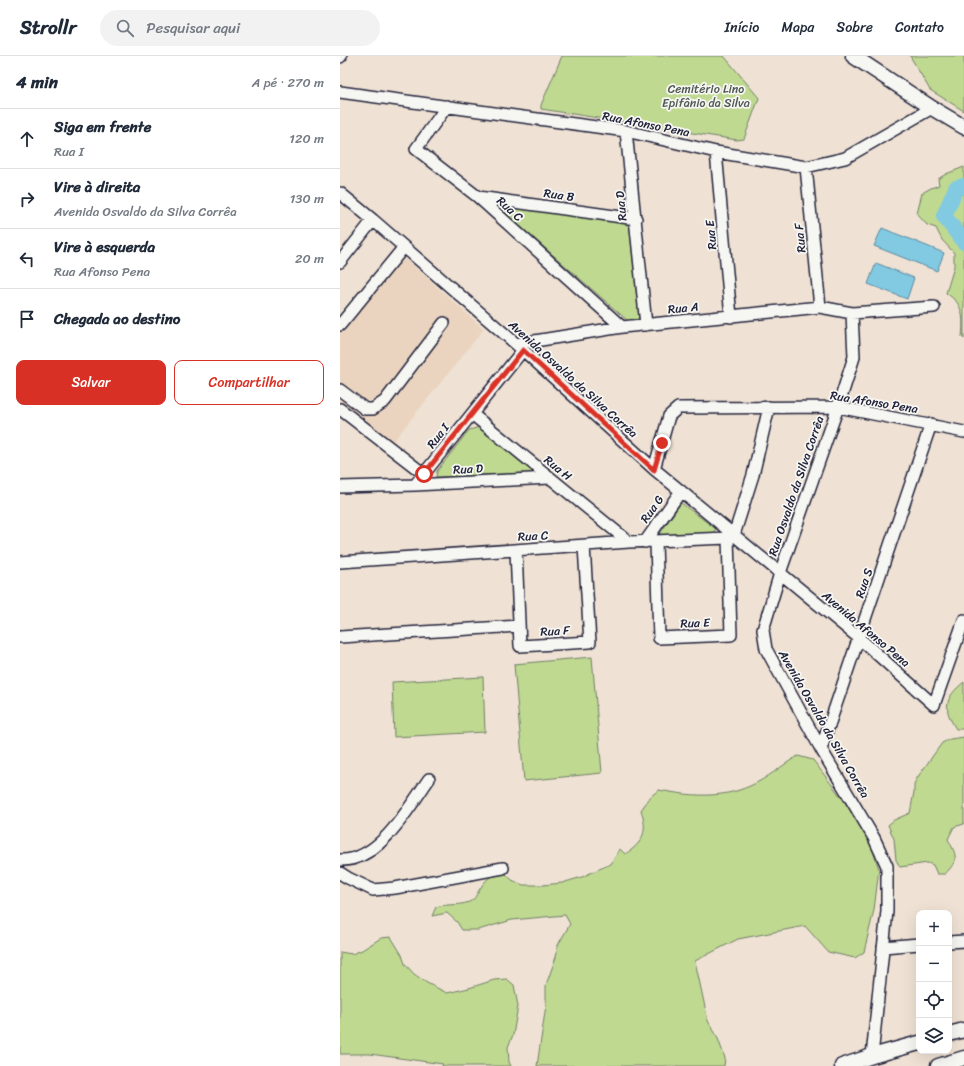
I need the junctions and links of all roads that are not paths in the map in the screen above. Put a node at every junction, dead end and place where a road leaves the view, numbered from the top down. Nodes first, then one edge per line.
1 (853, 56) edge
2 (340, 92) edge
3 (447, 106) junction
4 (932, 108) junction
5 (964, 127) edge
6 (626, 131) junction
7 (716, 152) junction
8 (806, 168) junction
9 (340, 193) edge
10 (478, 197) junction
11 (636, 219) junction
12 (373, 220) junction
13 (404, 247) junction
14 (340, 262) edge
15 (820, 306) junction
16 (934, 307) dead end
17 (852, 313) junction
18 (731, 316) junction
19 (444, 323) dead end
20 (340, 325) edge
21 (646, 325) junction
22 (622, 327) junction
23 (520, 347) junction
24 (340, 390) edge
25 (769, 407) junction
26 (838, 407) junction
27 (340, 409) edge
28 (472, 414) junction
29 (931, 424) junction
30 (964, 432) edge
31 (654, 470) junction
32 (424, 474) junction
33 (549, 478) junction
34 (415, 485) junction
35 (340, 487) edge
36 (681, 491) junction
37 (731, 536) junction
38 (629, 542) junction
39 (650, 542) junction
40 (584, 546) junction
41 (516, 550) junction
42 (340, 562) edge
43 (780, 573) junction
44 (964, 620) edge
45 (519, 626) junction
46 (340, 637) edge
47 (859, 638) junction
48 (821, 749) junction
49 (429, 779) dead end
50 (340, 860) edge
51 (503, 868) dead end
52 (340, 873) edge
53 (964, 941) edge
54 (952, 942) edge
55 (916, 944) edge
56 (884, 947) junction
57 (964, 1030) edge
58 (952, 1033) edge
59 (916, 1044) edge
60 (872, 1056) junction
61 (964, 1058) edge
62 (842, 1066) edge
63 (938, 1066) edge

1 - 4 main road
2 - 3 street, Rua Afonso Pena
3 - 6 street, Rua Afonso Pena
3 - 10 street, Rua C
4 - 5 main road
4 - 8 street, Rua Afonso Pena
6 - 7 street, Rua Afonso Pena
6 - 11 street, Rua D
7 - 8 street, Rua Afonso Pena
7 - 18 street, Rua E
8 - 15 street, Rua F
9 - 12 street, Avenida Osvaldo da Silva Corrêa
10 - 11 street, Rua B
10 - 22 street, Rua C
11 - 21 street, Rua D
12 - 13 street, Avenida Osvaldo da Silva Corrêa
12 - 14 street
13 - 20 street
13 - 23 street, Avenida Osvaldo da Silva Corrêa
15 - 17 street, Rua A
15 - 18 street, Rua A
16 - 17 street, Rua A
17 - 26 street
18 - 21 street, Rua A
19 - 24 street
21 - 22 street, Rua A
22 - 23 street, Rua A
23 - 28 street, Rua I
23 - 31 street, Avenida Osvaldo da Silva Corrêa
25 - 26 street, Rua Afonso Pena
25 - 31 street, Rua Afonso Pena
25 - 37 street
26 - 29 street, Rua Afonso Pena
26 - 43 street, Rua Osvaldo da Silva Corrêa
27 - 32 street
28 - 32 street, Rua I
28 - 33 street, Rua H
29 - 30 street, Rua Afonso Pena
29 - 47 street, Rua S
31 - 36 street, Avenida Osvaldo da Silva Corrêa
32 - 34 street, Rua I
33 - 34 street, Rua D
33 - 38 street, Rua H
34 - 35 street, Rua D
36 - 37 street, Avenida Osvaldo da Silva Corrêa
36 - 39 street, Rua G
37 - 39 street, Rua C
37 - 39 street, Rua E
37 - 43 street, Avenida Osvaldo da Silva Corrêa
38 - 39 street, Rua C
38 - 40 street, Rua C
40 - 41 street, Rua C
40 - 45 street, Rua F
41 - 42 street, Rua C
41 - 45 street, Rua F
43 - 47 street, Avenida Afonso Pena
43 - 48 street, Avenida Osvaldo da Silva Corrêa
44 - 47 street, Avenida Afonso Pena
45 - 46 street
47 - 48 street, Rua S
48 - 56 street, Avenida Osvaldo da Silva Corrêa
49 - 50 street
51 - 52 street
53 - 54 street
55 - 56 street
56 - 60 street, Avenida Osvaldo da Silva Corrêa
57 - 58 main road
59 - 60 main road
60 - 62 main road
61 - 63 main road

